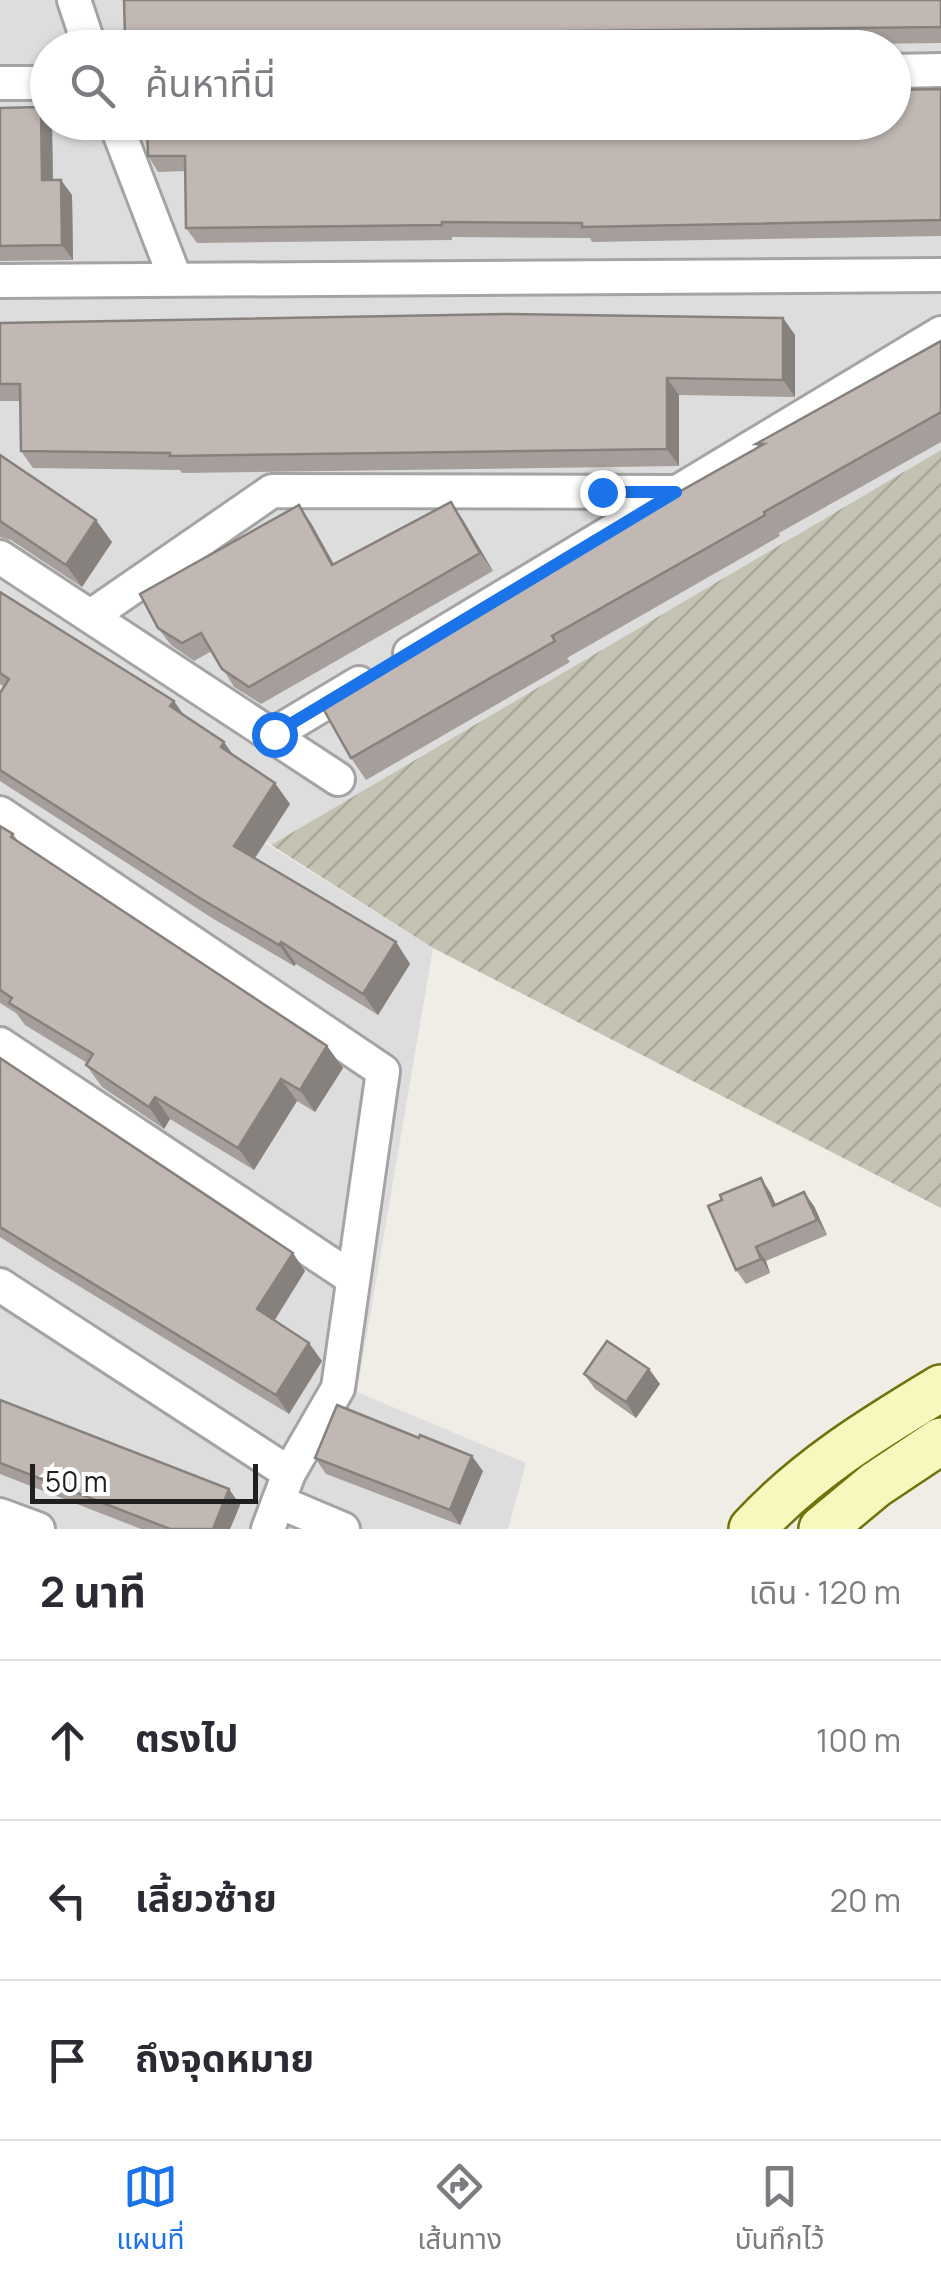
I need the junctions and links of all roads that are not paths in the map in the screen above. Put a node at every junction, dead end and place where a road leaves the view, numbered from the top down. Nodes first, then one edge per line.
1 (74, 0) edge
2 (84, 30) edge
3 (941, 70) edge
4 (911, 71) edge
5 (30, 83) edge
6 (0, 84) edge
7 (122, 140) edge
8 (941, 275) edge
9 (175, 278) junction
10 (0, 280) edge
11 (941, 332) edge
12 (676, 492) junction
13 (0, 557) edge
14 (91, 616) junction
15 (274, 734) junction
16 (338, 779) dead end
17 (0, 813) edge
18 (0, 1044) edge
19 (352, 1278) junction
20 (0, 1285) edge
21 (941, 1388) edge
22 (941, 1441) edge
23 (279, 1501) edge
24 (0, 1515) edge
25 (38, 1529) edge
26 (343, 1529) edge
27 (752, 1529) edge
28 (822, 1529) edge

1 - 2 street
3 - 4 street
5 - 6 street
7 - 9 street
8 - 9 street
9 - 10 street
11 - 12 street
12 - 14 street
12 - 15 street
13 - 14 street
14 - 15 street
15 - 16 street
17 - 19 street
18 - 19 street
19 - 23 street
20 - 23 street
21 - 27 main road
22 - 28 main road
23 - 26 street
24 - 25 street

